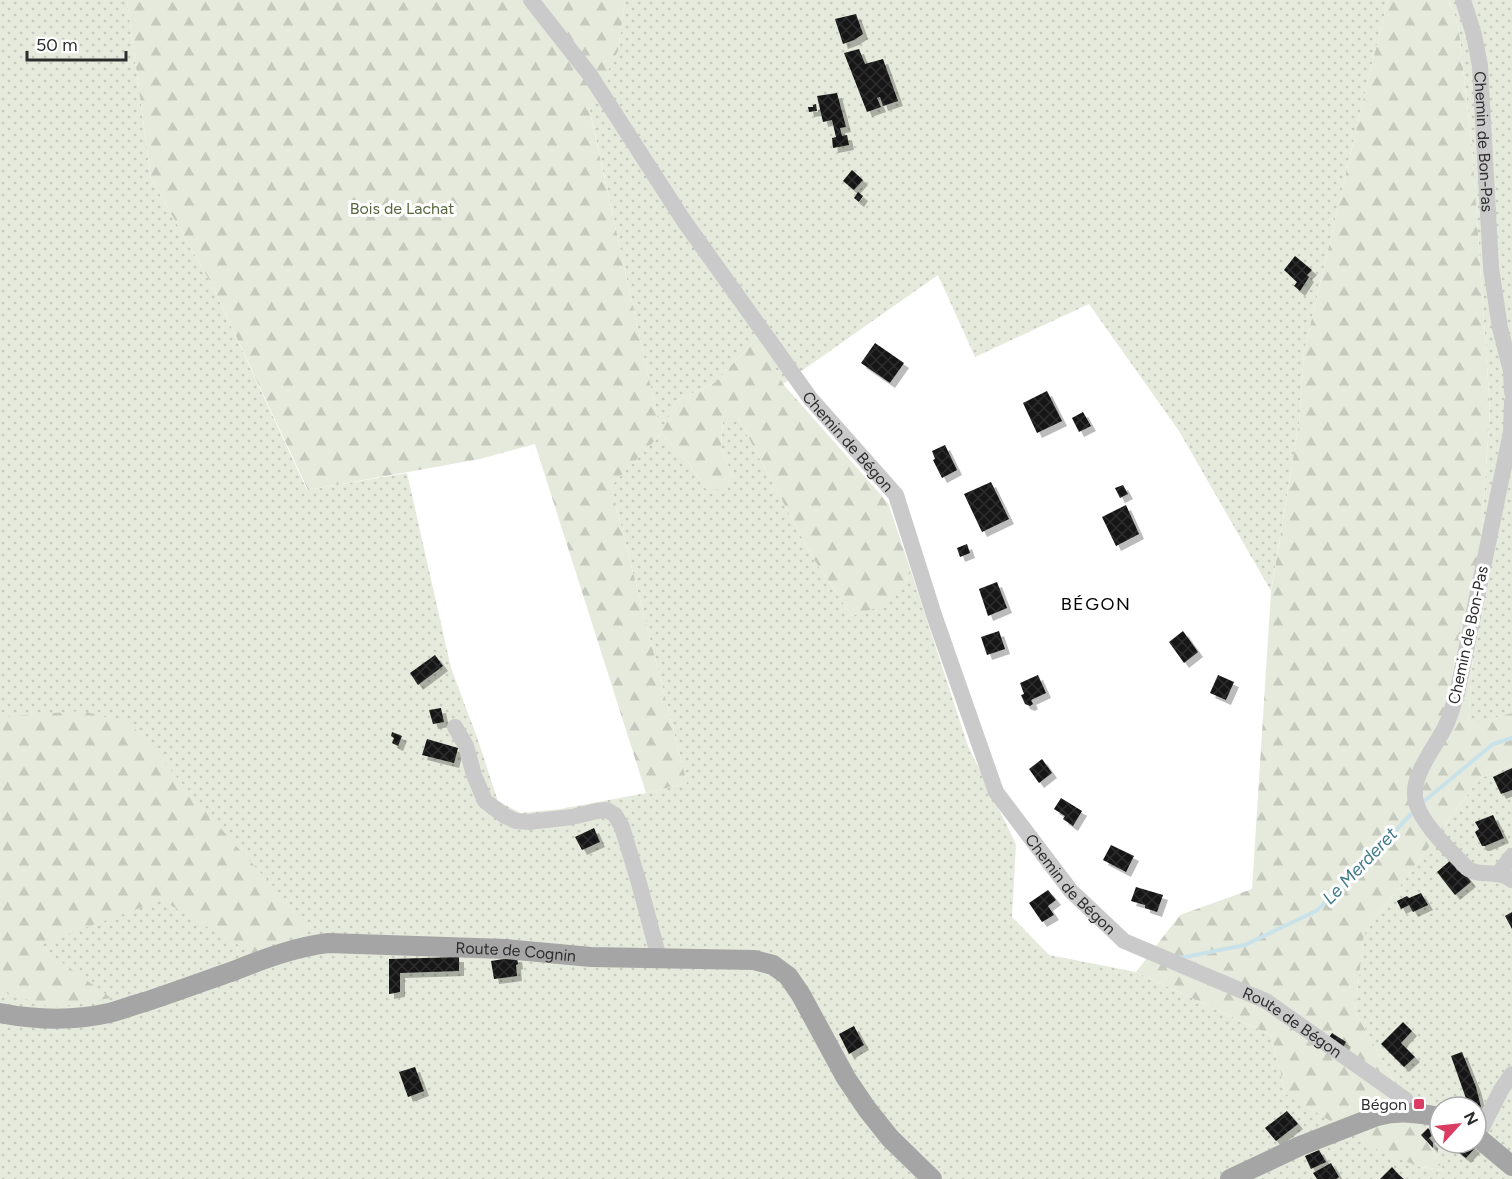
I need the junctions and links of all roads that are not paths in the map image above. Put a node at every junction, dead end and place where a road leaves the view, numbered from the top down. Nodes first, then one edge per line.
1 (531, 0) edge
2 (1463, 0) edge
3 (1512, 392) edge
4 (1512, 402) edge
5 (1511, 432) edge
6 (455, 727) dead end
7 (1512, 856) edge
8 (1505, 877) edge
9 (1157, 955) joint
10 (659, 958) junction
11 (0, 1012) edge
12 (1512, 1074) edge
13 (1411, 1112) junction
14 (1428, 1115) edge
15 (1488, 1115) edge
16 (1488, 1146) edge
17 (1512, 1166) edge
18 (932, 1179) edge
19 (1230, 1179) edge

1 - 9 street, Chemin de Bégon
2 - 3 street, Chemin de Bon-Pas
4 - 5 street, Chemin de Bon-Pas
5 - 8 street, Chemin de Bon-Pas
6 - 10 street
7 - 8 street
9 - 13 street, Route de Bégon
10 - 11 main road, Route de Cognin
10 - 18 main road, Route de Cognin
12 - 15 street
13 - 14 main road
13 - 19 main road
16 - 17 main road

